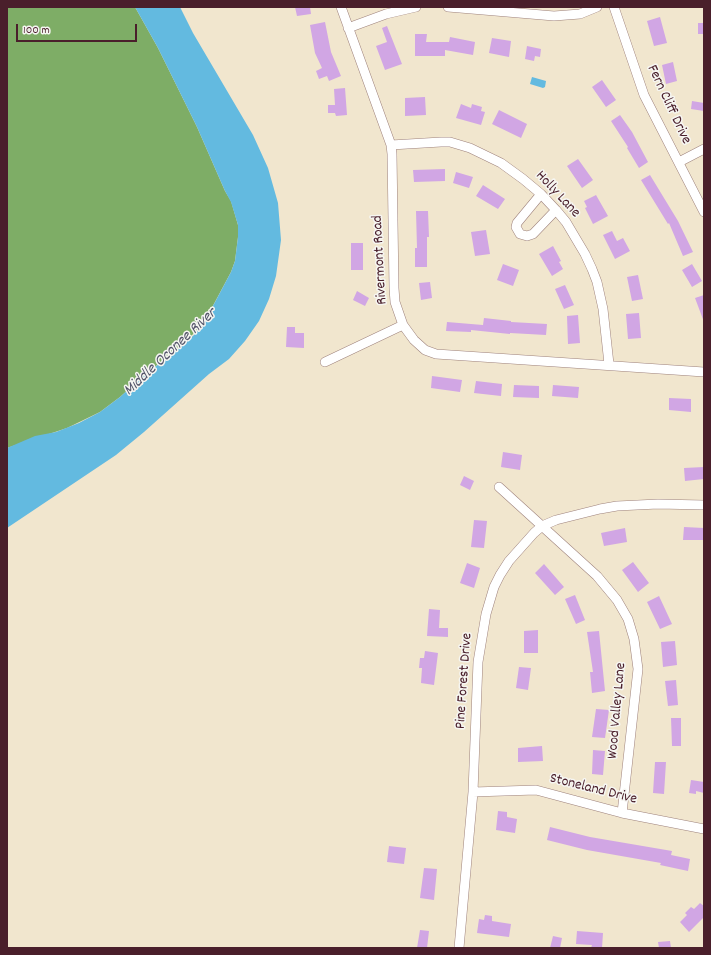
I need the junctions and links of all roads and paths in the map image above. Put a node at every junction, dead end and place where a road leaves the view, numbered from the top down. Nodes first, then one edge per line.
1 (341, 7) edge
2 (416, 7) edge
3 (448, 7) edge
4 (597, 7) edge
5 (614, 7) edge
6 (348, 28) junction
7 (391, 144) junction
8 (704, 149) edge
9 (679, 162) junction
10 (541, 194) junction
11 (556, 210) junction
12 (704, 212) edge
13 (403, 325) junction
14 (325, 362) dead end
15 (609, 364) junction
16 (704, 372) edge
17 (499, 486) dead end
18 (704, 504) edge
19 (542, 526) junction
20 (473, 792) junction
21 (622, 813) junction
22 (704, 830) edge
23 (459, 948) edge

1 - 6 street, Rivermont Road
2 - 6 street
3 - 4 street
5 - 9 street, Fern Cliff Drive
6 - 7 street, Rivermont Road
7 - 10 street, Holly Lane
7 - 13 street, Rivermont Road
8 - 9 street
9 - 12 street, Fern Cliff Drive
10 - 11 street, Holly Lane
10 - 11 street
11 - 15 street, Holly Lane
13 - 14 street
13 - 15 street, Rivermont Road
15 - 16 street, Rivermont Road
17 - 19 street, Wood Valley Lane
18 - 19 street, Pine Forest Drive
19 - 20 street, Pine Forest Drive
19 - 21 street, Wood Valley Lane
20 - 21 street, Stoneland Drive
20 - 23 street, Pine Forest Drive
21 - 22 street, Stoneland Drive

